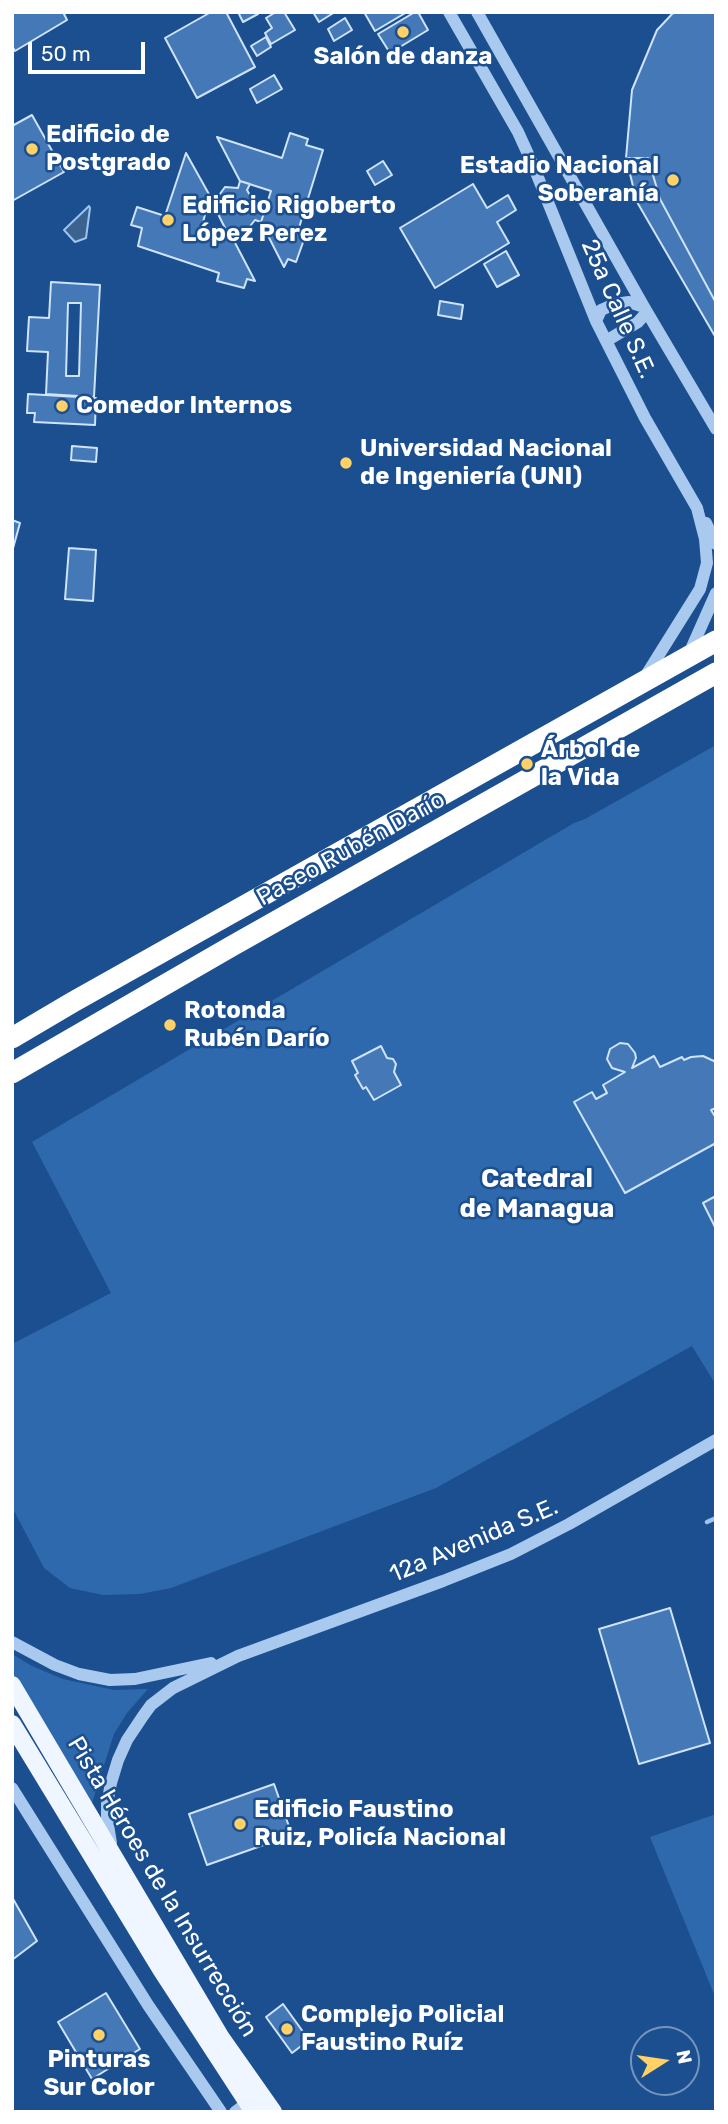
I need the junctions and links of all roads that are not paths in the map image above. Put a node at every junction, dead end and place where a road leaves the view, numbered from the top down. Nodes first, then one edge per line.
1 (449, 12) edge
2 (477, 12) edge
3 (645, 309) junction
4 (596, 321) junction
5 (606, 341) junction
6 (716, 429) edge
7 (696, 508) junction
8 (716, 544) edge
9 (716, 593) edge
10 (716, 641) edge
11 (687, 657) junction
12 (716, 673) edge
13 (640, 685) junction
14 (12, 1038) edge
15 (12, 1073) edge
16 (716, 1440) edge
17 (12, 1642) edge
18 (238, 1656) junction
19 (12, 1685) edge
20 (12, 1724) edge
21 (12, 1788) edge
22 (115, 1857) junction
23 (209, 2017) junction
24 (250, 2109) edge
25 (221, 2112) edge
26 (273, 2112) edge

1 - 4 street, 25a Calle S.E.
2 - 3 street, 25a Calle S.E.
3 - 4 street
3 - 5 street
3 - 6 street, 25a Calle S.E.
4 - 5 street, 25a Calle S.E.
5 - 7 street, 25a Calle S.E.
7 - 8 street, 25a Calle S.E.
7 - 13 street, 25a Calle S.E.
9 - 11 street
10 - 11 highway, Paseo Rubén Darío
11 - 13 highway, Paseo Rubén Darío
12 - 15 highway, Paseo Rubén Darío
13 - 14 highway, Paseo Rubén Darío
16 - 18 street, 12a Avenida S.E.
17 - 18 street, 12a Avenida S.E.
18 - 22 street, 12a Avenida S.E.
19 - 22 main road, Pista Héroes de la Insurrección
20 - 24 main road, Pista Héroes de la Insurrección
21 - 25 street
22 - 23 main road, Pista Héroes de la Insurrección
23 - 24 main road
23 - 26 main road, Pista Héroes de la Insurrección

